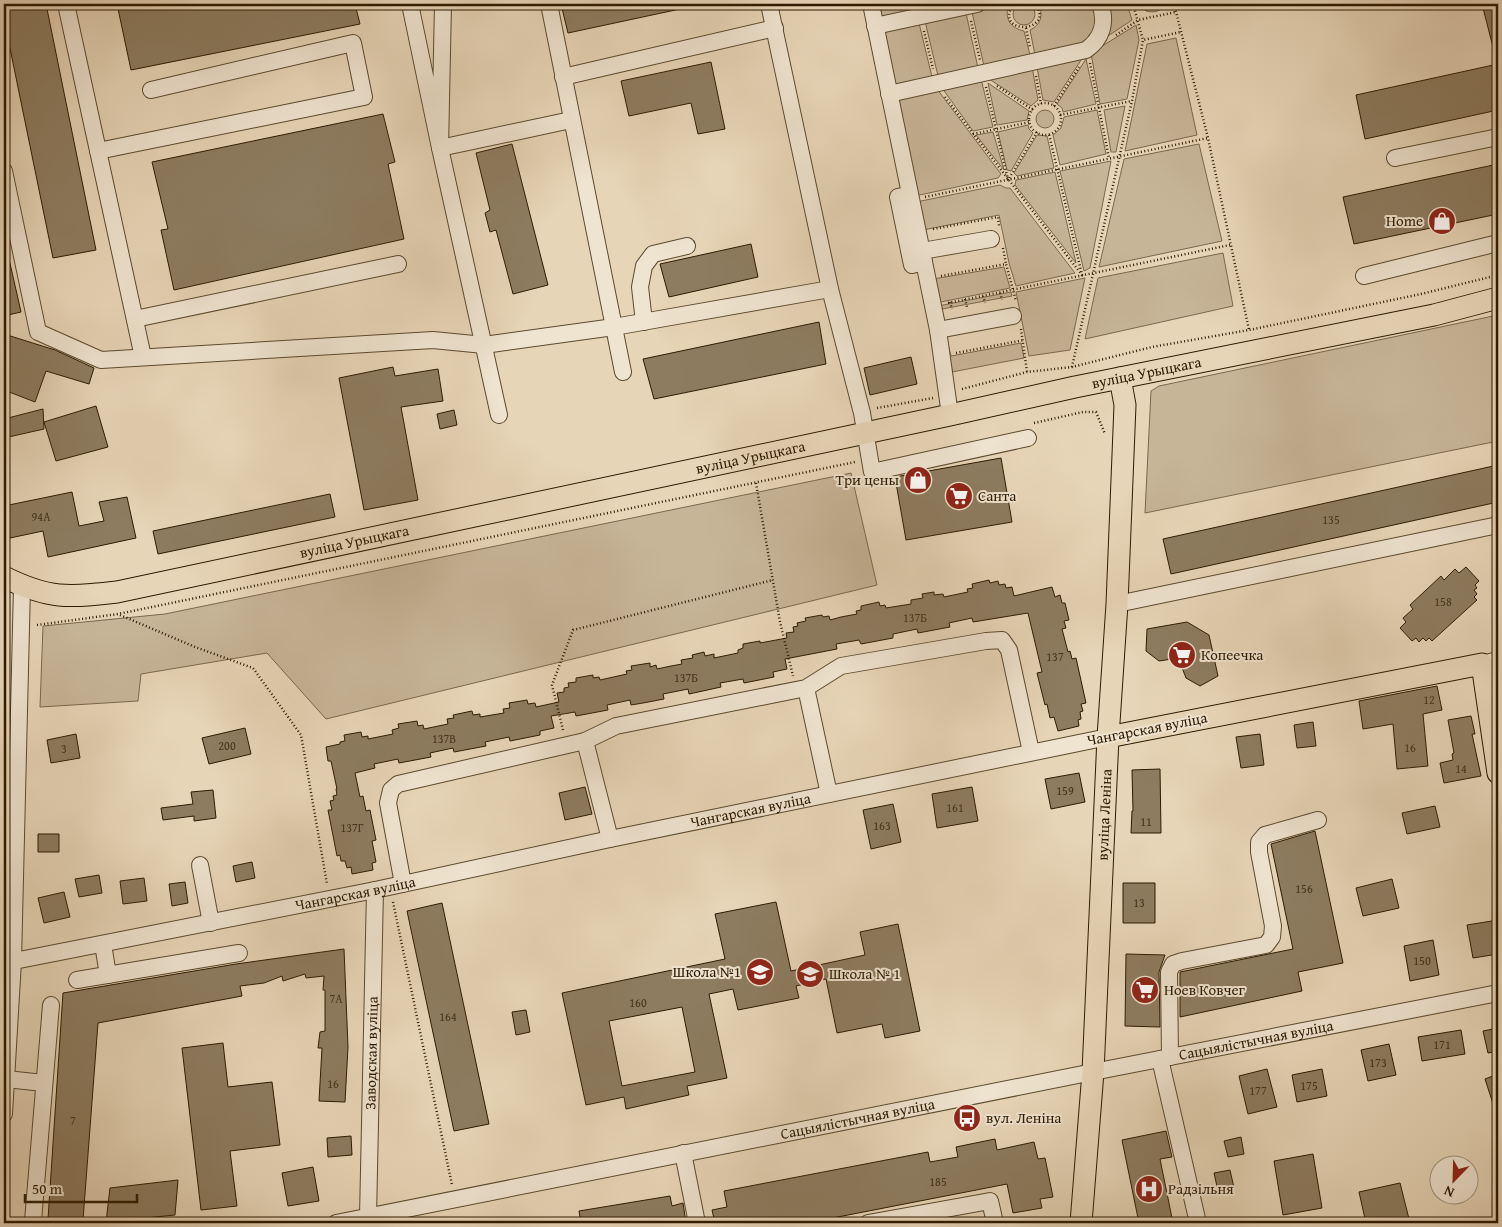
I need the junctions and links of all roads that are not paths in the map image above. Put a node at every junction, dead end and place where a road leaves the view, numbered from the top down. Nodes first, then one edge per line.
1 (66, 4) edge
2 (410, 4) edge
3 (443, 4) edge
4 (549, 4) edge
5 (769, 4) edge
6 (871, 4) edge
7 (1100, 4) edge
8 (971, 5) edge
9 (875, 26) junction
10 (775, 28) junction
11 (563, 77) junction
12 (151, 90) dead end
13 (889, 91) junction
14 (571, 120) junction
15 (1498, 137) edge
16 (440, 148) junction
17 (98, 151) junction
18 (1395, 158) dead end
19 (4, 171) edge
20 (998, 237) road end
21 (1498, 243) edge
22 (687, 246) dead end
23 (925, 254) junction
24 (398, 264) dead end
25 (1364, 276) dead end
26 (830, 289) junction
27 (1498, 298) edge
28 (1017, 316) road end
29 (135, 319) junction
30 (644, 322) junction
31 (614, 327) junction
32 (938, 330) junction
33 (484, 345) junction
34 (143, 357) junction
35 (623, 372) dead end
36 (1120, 378) junction
37 (949, 405) junction
38 (499, 415) dead end
39 (863, 423) junction
40 (1028, 438) dead end
41 (1498, 525) edge
42 (13, 581) edge
43 (1117, 604) junction
44 (1490, 662) edge
45 (801, 689) junction
46 (1108, 737) junction
47 (585, 741) junction
48 (1030, 752) junction
49 (1498, 773) edge
50 (829, 794) junction
51 (1318, 820) dead end
52 (610, 839) junction
53 (200, 865) dead end
54 (403, 884) junction
55 (375, 890) junction
56 (211, 923) junction
57 (104, 944) junction
58 (239, 953) dead end
59 (8, 962) edge
60 (108, 975) junction
61 (77, 980) dead end
62 (1498, 993) edge
63 (51, 1005) dead end
64 (1165, 1058) junction
65 (1093, 1072) junction
66 (6, 1079) junction
67 (44, 1083) junction
68 (4, 1114) edge
69 (683, 1153) junction
70 (368, 1217) junction
71 (34, 1223) edge
72 (336, 1223) edge
73 (696, 1223) edge
74 (868, 1223) edge
75 (995, 1223) edge
76 (1081, 1223) edge
77 (1198, 1223) edge

1 - 17 street
2 - 16 street
3 - 16 street
4 - 11 street
5 - 10 street
6 - 9 street
7 - 13 street
8 - 9 street
9 - 13 street
10 - 11 street
10 - 26 street
11 - 14 street
12 - 17 street
13 - 23 street
14 - 16 street
14 - 31 street
15 - 18 street
16 - 33 street
17 - 29 street
19 - 34 street
20 - 23 street
21 - 25 street
22 - 30 street
23 - 32 street
24 - 29 street
26 - 30 street
26 - 39 street
27 - 36 main road, вуліца Урыцкага
28 - 32 street
29 - 34 street
30 - 31 street
31 - 33 street
31 - 35 street
32 - 37 street
33 - 34 street
33 - 38 street
36 - 37 main road, вуліца Урыцкага
36 - 43 main road, вуліца Леніна
37 - 39 main road, вуліца Урыцкага
39 - 40 street
39 - 42 main road, вуліца Урыцкага
41 - 43 street
42 - 59 street
43 - 46 main road, вуліца Леніна
44 - 46 main road, Чангарская вуліца
44 - 49 main road
45 - 47 street
45 - 48 street
45 - 50 street
46 - 48 street, Чангарская вуліца
46 - 65 main road, вуліца Леніна
47 - 52 street
47 - 54 street
48 - 50 street, Чангарская вуліца
50 - 52 street, Чангарская вуліца
51 - 64 street
52 - 54 street, Чангарская вуліца
53 - 56 street
54 - 55 street, Чангарская вуліца
55 - 56 street, Чангарская вуліца
55 - 70 street, Заводская вуліца
56 - 57 street, Чангарская вуліца
57 - 59 street, Чангарская вуліца
57 - 60 street
58 - 60 street
59 - 66 street
60 - 61 street
62 - 64 street, Сацыялістычная вуліца
63 - 67 street
64 - 65 street, Сацыялістычная вуліца
64 - 77 street
65 - 69 street, Сацыялістычная вуліца
65 - 76 main road, вуліца Леніна
66 - 67 street
66 - 68 street
67 - 71 street
69 - 70 street, Сацыялістычная вуліца
69 - 73 street
70 - 72 street, Сацыялістычная вуліца
74 - 75 street

